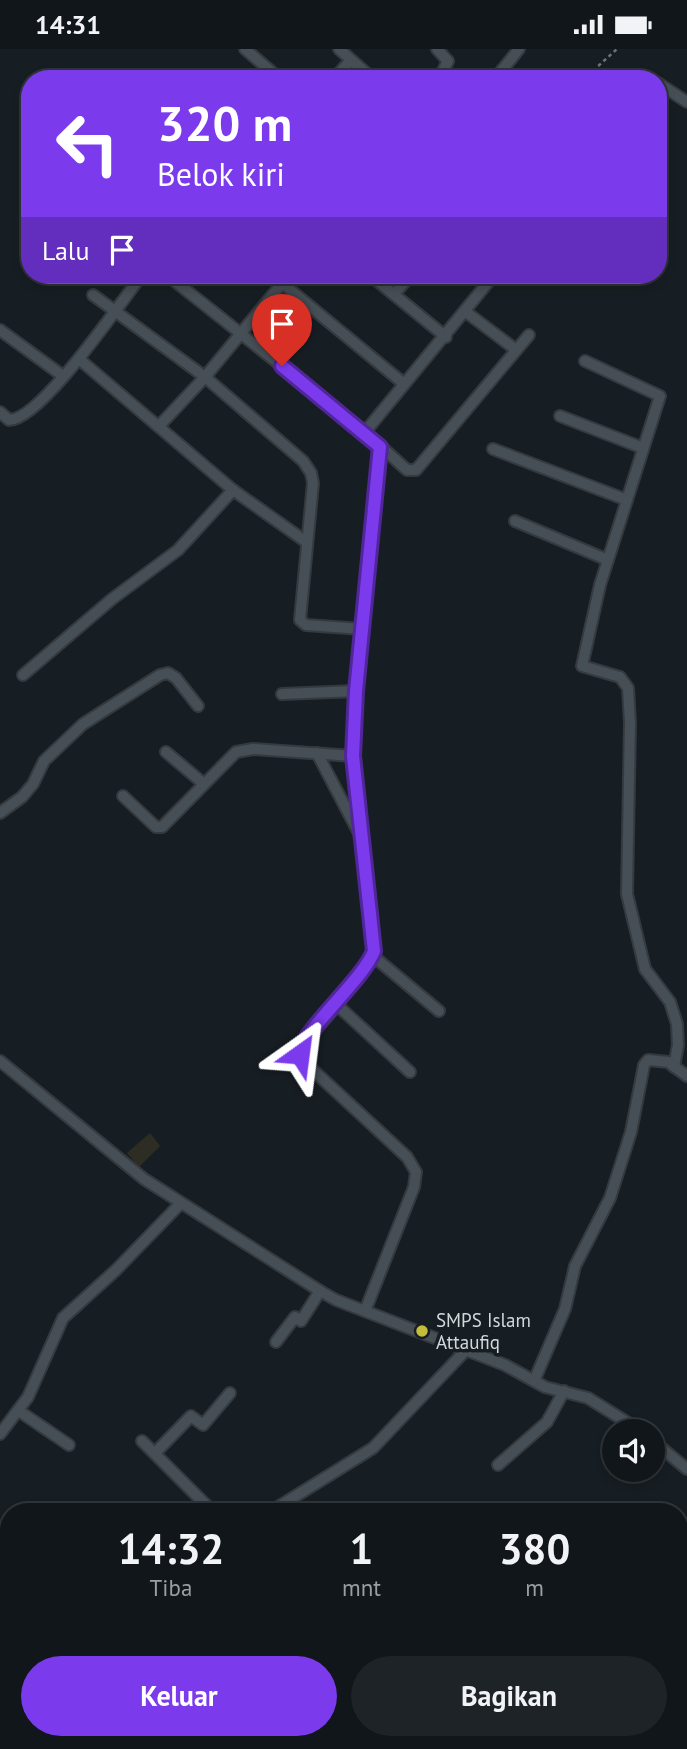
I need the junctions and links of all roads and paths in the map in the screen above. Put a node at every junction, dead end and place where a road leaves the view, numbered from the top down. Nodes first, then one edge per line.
1 (245, 49) edge
2 (339, 49) edge
3 (437, 49) edge
4 (519, 49) edge
5 (617, 49) edge
6 (351, 61) junction
7 (270, 70) edge
8 (342, 70) edge
9 (362, 70) edge
10 (444, 70) edge
11 (502, 70) edge
12 (596, 70) edge
13 (667, 89) edge
14 (687, 101) edge
15 (135, 284) edge
16 (178, 284) edge
17 (282, 284) edge
18 (292, 284) edge
19 (381, 284) edge
20 (403, 284) edge
21 (487, 284) edge
22 (394, 294) junction
23 (93, 295) dead end
24 (114, 311) junction
25 (466, 312) junction
26 (0, 330) edge
27 (240, 333) junction
28 (529, 335) dead end
29 (446, 337) junction
30 (515, 349) junction
31 (79, 359) junction
32 (585, 361) dead end
33 (63, 376) junction
34 (205, 377) junction
35 (403, 383) junction
36 (0, 412) edge
37 (560, 416) dead end
38 (160, 425) junction
39 (365, 432) junction
40 (380, 447) junction
41 (643, 448) junction
42 (493, 449) dead end
43 (233, 490) junction
44 (627, 500) junction
45 (515, 521) dead end
46 (305, 541) junction
47 (608, 560) junction
48 (362, 629) junction
49 (23, 675) dead end
50 (356, 691) junction
51 (282, 694) dead end
52 (198, 706) dead end
53 (166, 752) dead end
54 (317, 753) junction
55 (353, 756) junction
56 (204, 784) junction
57 (123, 796) dead end
58 (0, 813) edge
59 (363, 841) junction
60 (373, 957) junction
61 (337, 1005) junction
62 (439, 1011) dead end
63 (0, 1061) edge
64 (674, 1067) junction
65 (410, 1072) dead end
66 (687, 1076) edge
67 (181, 1203) junction
68 (320, 1291) junction
69 (365, 1311) junction
70 (276, 1342) dead end
71 (466, 1350) junction
72 (534, 1381) junction
73 (565, 1391) junction
74 (230, 1393) dead end
75 (19, 1411) junction
76 (623, 1419) edge
77 (0, 1434) edge
78 (142, 1441) dead end
79 (69, 1445) dead end
80 (665, 1451) edge
81 (155, 1453) junction
82 (498, 1465) dead end
83 (687, 1469) edge
84 (204, 1503) edge
85 (284, 1503) edge

1 - 7 street
2 - 6 street
3 - 10 street
4 - 11 street
5 - 12 path
6 - 8 street
6 - 9 street
13 - 14 street
15 - 24 street
16 - 27 street
17 - 27 street
18 - 35 street
19 - 22 street
20 - 22 street
21 - 25 street
22 - 29 street
23 - 24 street
24 - 31 street
24 - 34 street
25 - 29 street
25 - 30 street
26 - 33 street
27 - 34 street
27 - 39 street
28 - 30 street
29 - 35 street
30 - 40 street
31 - 33 street
31 - 38 street
32 - 41 street
33 - 36 street
34 - 38 street
34 - 46 street
35 - 39 street
37 - 41 street
38 - 43 street
39 - 40 street
40 - 48 street
41 - 44 street
42 - 44 street
43 - 46 street
43 - 49 street
44 - 47 street
45 - 47 street
46 - 48 street
47 - 64 street
48 - 50 street
50 - 51 street
50 - 55 street
52 - 58 street
53 - 56 street
54 - 55 street
54 - 56 street
54 - 59 street
55 - 59 street
56 - 57 street
59 - 60 street
60 - 61 street
60 - 62 street
61 - 65 street
61 - 69 street
63 - 67 street
64 - 66 street
64 - 72 street
67 - 68 street
67 - 75 street
68 - 69 street
68 - 70 street
69 - 71 street
71 - 72 street
71 - 85 street
72 - 73 street
73 - 76 street
73 - 82 street
74 - 81 street
75 - 77 street
75 - 79 street
78 - 81 street
80 - 83 street
81 - 84 street

